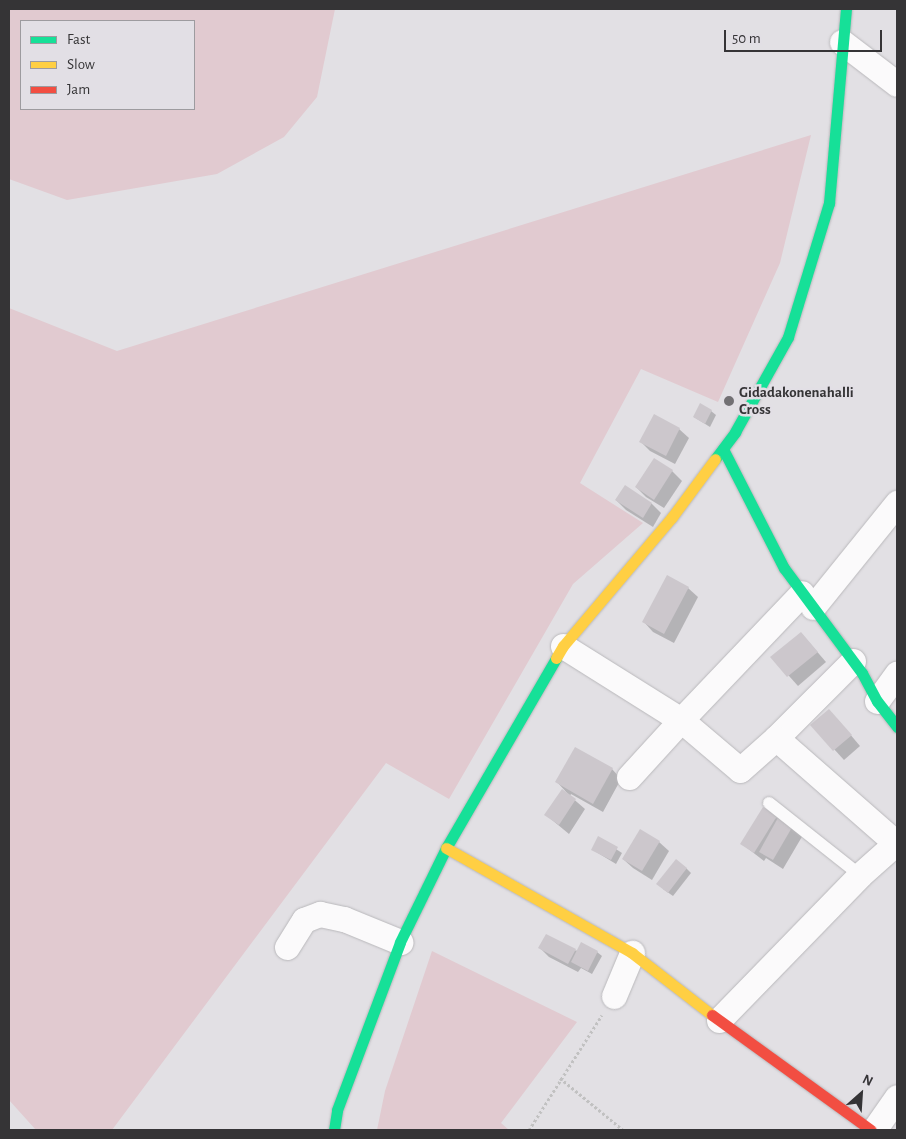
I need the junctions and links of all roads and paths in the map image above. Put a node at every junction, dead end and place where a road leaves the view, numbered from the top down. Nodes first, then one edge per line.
1 (846, 9) edge
2 (842, 42) junction
3 (897, 84) edge
4 (723, 449) junction
5 (897, 503) edge
6 (808, 600) junction
7 (563, 646) junction
8 (853, 661) junction
9 (897, 673) edge
10 (877, 701) junction
11 (681, 720) junction
12 (897, 727) edge
13 (776, 738) junction
14 (629, 777) dead end
15 (769, 802) dead end
16 (897, 842) edge
17 (446, 848) junction
18 (860, 875) junction
19 (400, 942) junction
20 (286, 947) dead end
21 (632, 953) junction
22 (614, 996) joint
23 (719, 1020) junction
24 (560, 1078) junction
25 (897, 1096) edge
26 (334, 1130) edge
27 (529, 1130) edge
28 (623, 1130) edge
29 (872, 1130) edge

1 - 2 main road
2 - 3 street
2 - 4 main road
4 - 6 main road
4 - 7 main road
5 - 6 street
6 - 8 main road
6 - 11 street
7 - 11 street
7 - 17 main road
8 - 10 main road
8 - 13 street
9 - 10 street
10 - 12 main road
11 - 13 street
11 - 14 street
13 - 16 street
15 - 18 lane
16 - 18 street
17 - 19 main road
17 - 21 main road
18 - 23 street
19 - 20 street
19 - 26 main road
21 - 22 street
21 - 23 main road
22 - 24 path
23 - 29 main road
24 - 27 path
24 - 28 path
25 - 29 street

